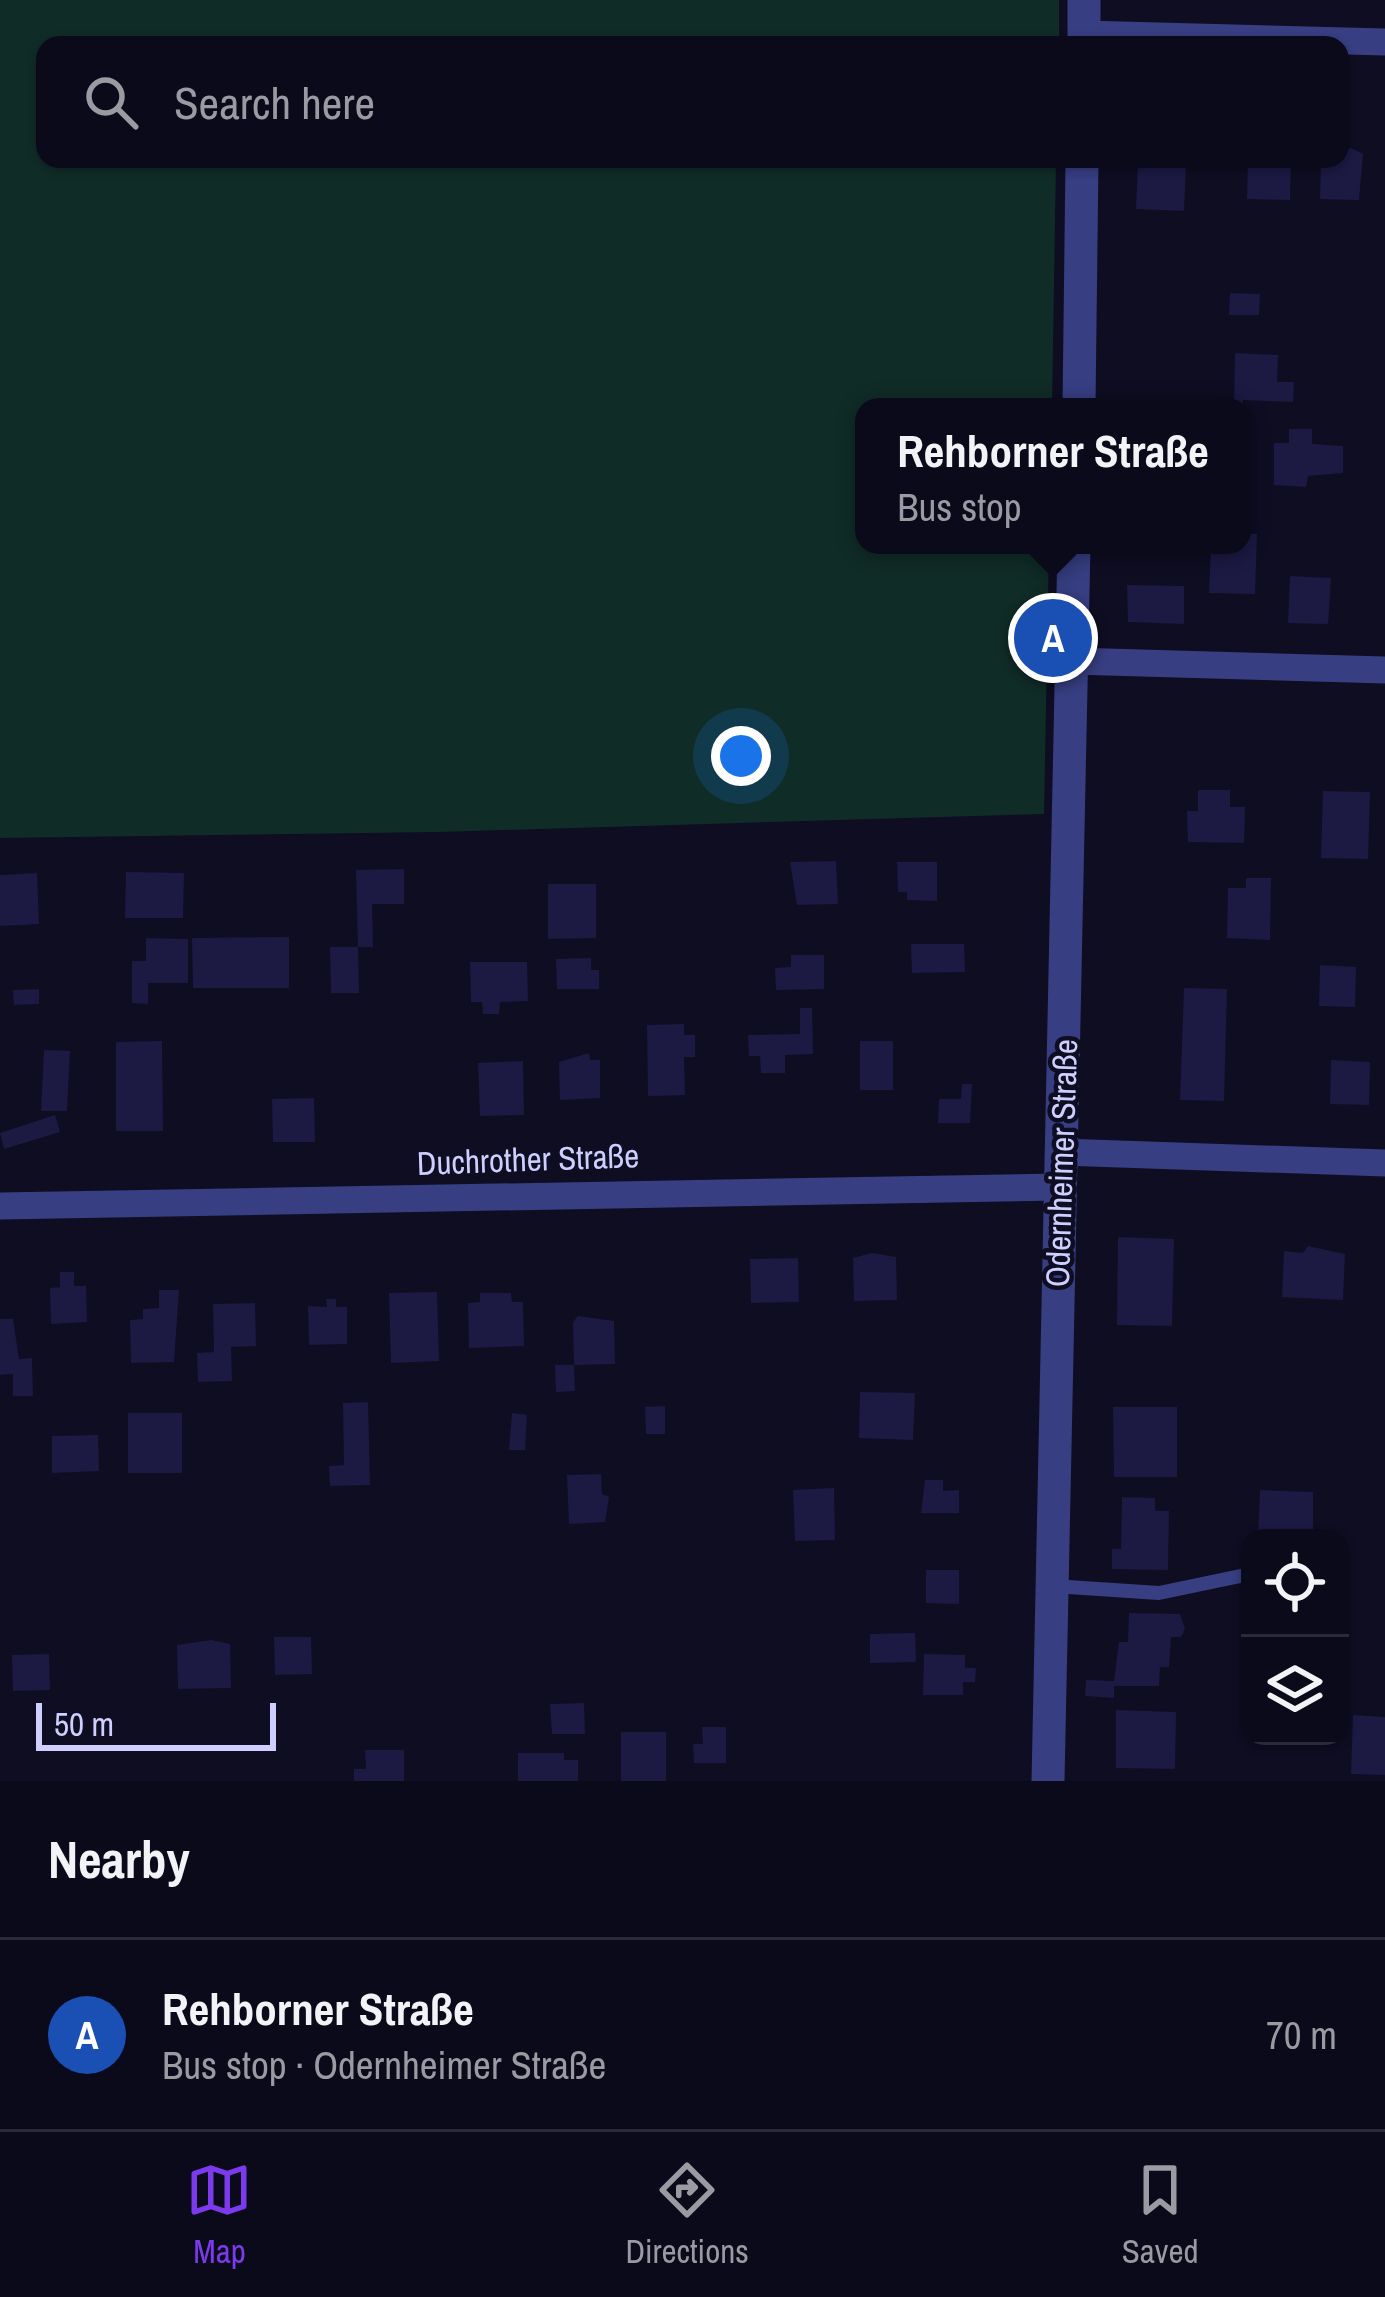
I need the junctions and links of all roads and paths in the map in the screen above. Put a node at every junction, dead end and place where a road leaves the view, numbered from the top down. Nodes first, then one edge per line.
1 (1084, 0) edge
2 (1084, 36) edge
3 (1349, 42) edge
4 (1385, 42) edge
5 (1082, 168) edge
6 (1079, 398) edge
7 (1074, 554) edge
8 (1072, 661) junction
9 (1385, 670) edge
10 (1061, 1152) junction
11 (1385, 1163) edge
12 (1059, 1186) junction
13 (0, 1206) edge
14 (1241, 1576) edge
15 (1052, 1586) junction
16 (1048, 1781) edge

1 - 2 street
3 - 4 street
5 - 6 street
7 - 8 street, Odernheimer Straße
8 - 9 street
8 - 10 street, Odernheimer Straße
10 - 11 street
10 - 12 street, Odernheimer Straße
12 - 13 street, Duchrother Straße
12 - 15 street, Odernheimer Straße
14 - 15 lane
15 - 16 street, Odernheimer Straße

